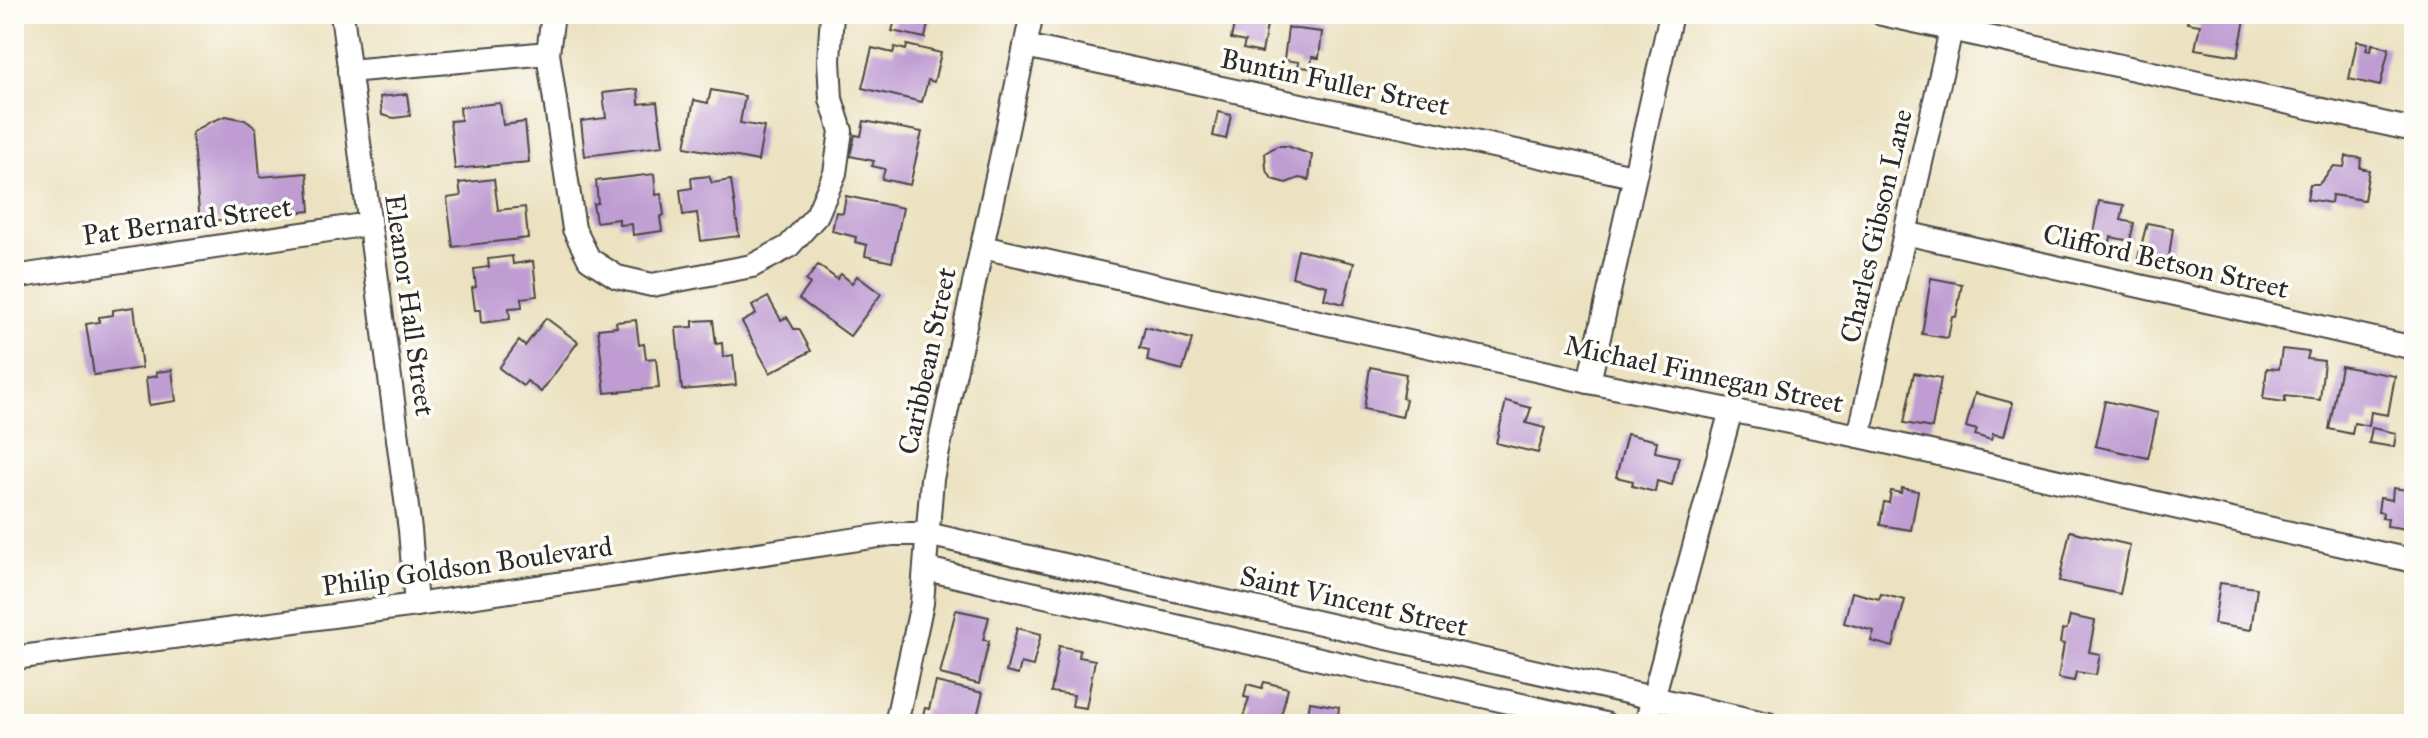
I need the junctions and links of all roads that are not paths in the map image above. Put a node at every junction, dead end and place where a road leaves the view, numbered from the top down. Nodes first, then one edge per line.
1 (342, 14) edge
2 (553, 14) edge
3 (832, 14) edge
4 (1032, 14) edge
5 (1671, 14) edge
6 (1882, 14) edge
7 (1951, 30) junction
8 (1025, 46) junction
9 (548, 53) junction
10 (349, 71) junction
11 (2414, 130) edge
12 (1633, 176) junction
13 (369, 224) junction
14 (1905, 233) junction
15 (982, 247) junction
16 (14, 277) edge
17 (2414, 348) edge
18 (1589, 382) junction
19 (1731, 410) junction
20 (1859, 436) junction
21 (927, 534) junction
22 (2414, 561) edge
23 (926, 569) junction
24 (416, 605) junction
25 (14, 658) edge
26 (1653, 700) junction
27 (896, 724) edge
28 (1605, 724) edge
29 (1646, 724) edge
30 (1768, 724) edge

1 - 10 street, Eleanor Hall Street
2 - 9 street
3 - 9 street
4 - 8 street, Caribbean Street
5 - 12 street
6 - 7 street
7 - 11 street
7 - 14 street, Charles Gibson Lane
8 - 12 street, Buntin Fuller Street
8 - 15 street, Caribbean Street
9 - 10 street
10 - 13 street, Eleanor Hall Street
12 - 18 street
13 - 16 street, Pat Bernard Street
13 - 24 street, Eleanor Hall Street
14 - 17 street, Clifford Betson Street
14 - 20 street, Charles Gibson Lane
15 - 18 street, Michael Finnegan Street
15 - 21 street, Caribbean Street
18 - 19 street, Michael Finnegan Street
19 - 20 street, Michael Finnegan Street
19 - 26 street
20 - 22 street, Michael Finnegan Street
21 - 23 street, Caribbean Street
21 - 24 street, Philip Goldson Boulevard
21 - 26 street, Saint Vincent Street
23 - 27 street, Caribbean Street
23 - 28 street
24 - 25 street, Philip Goldson Boulevard
26 - 29 street
26 - 30 street, Saint Vincent Street

